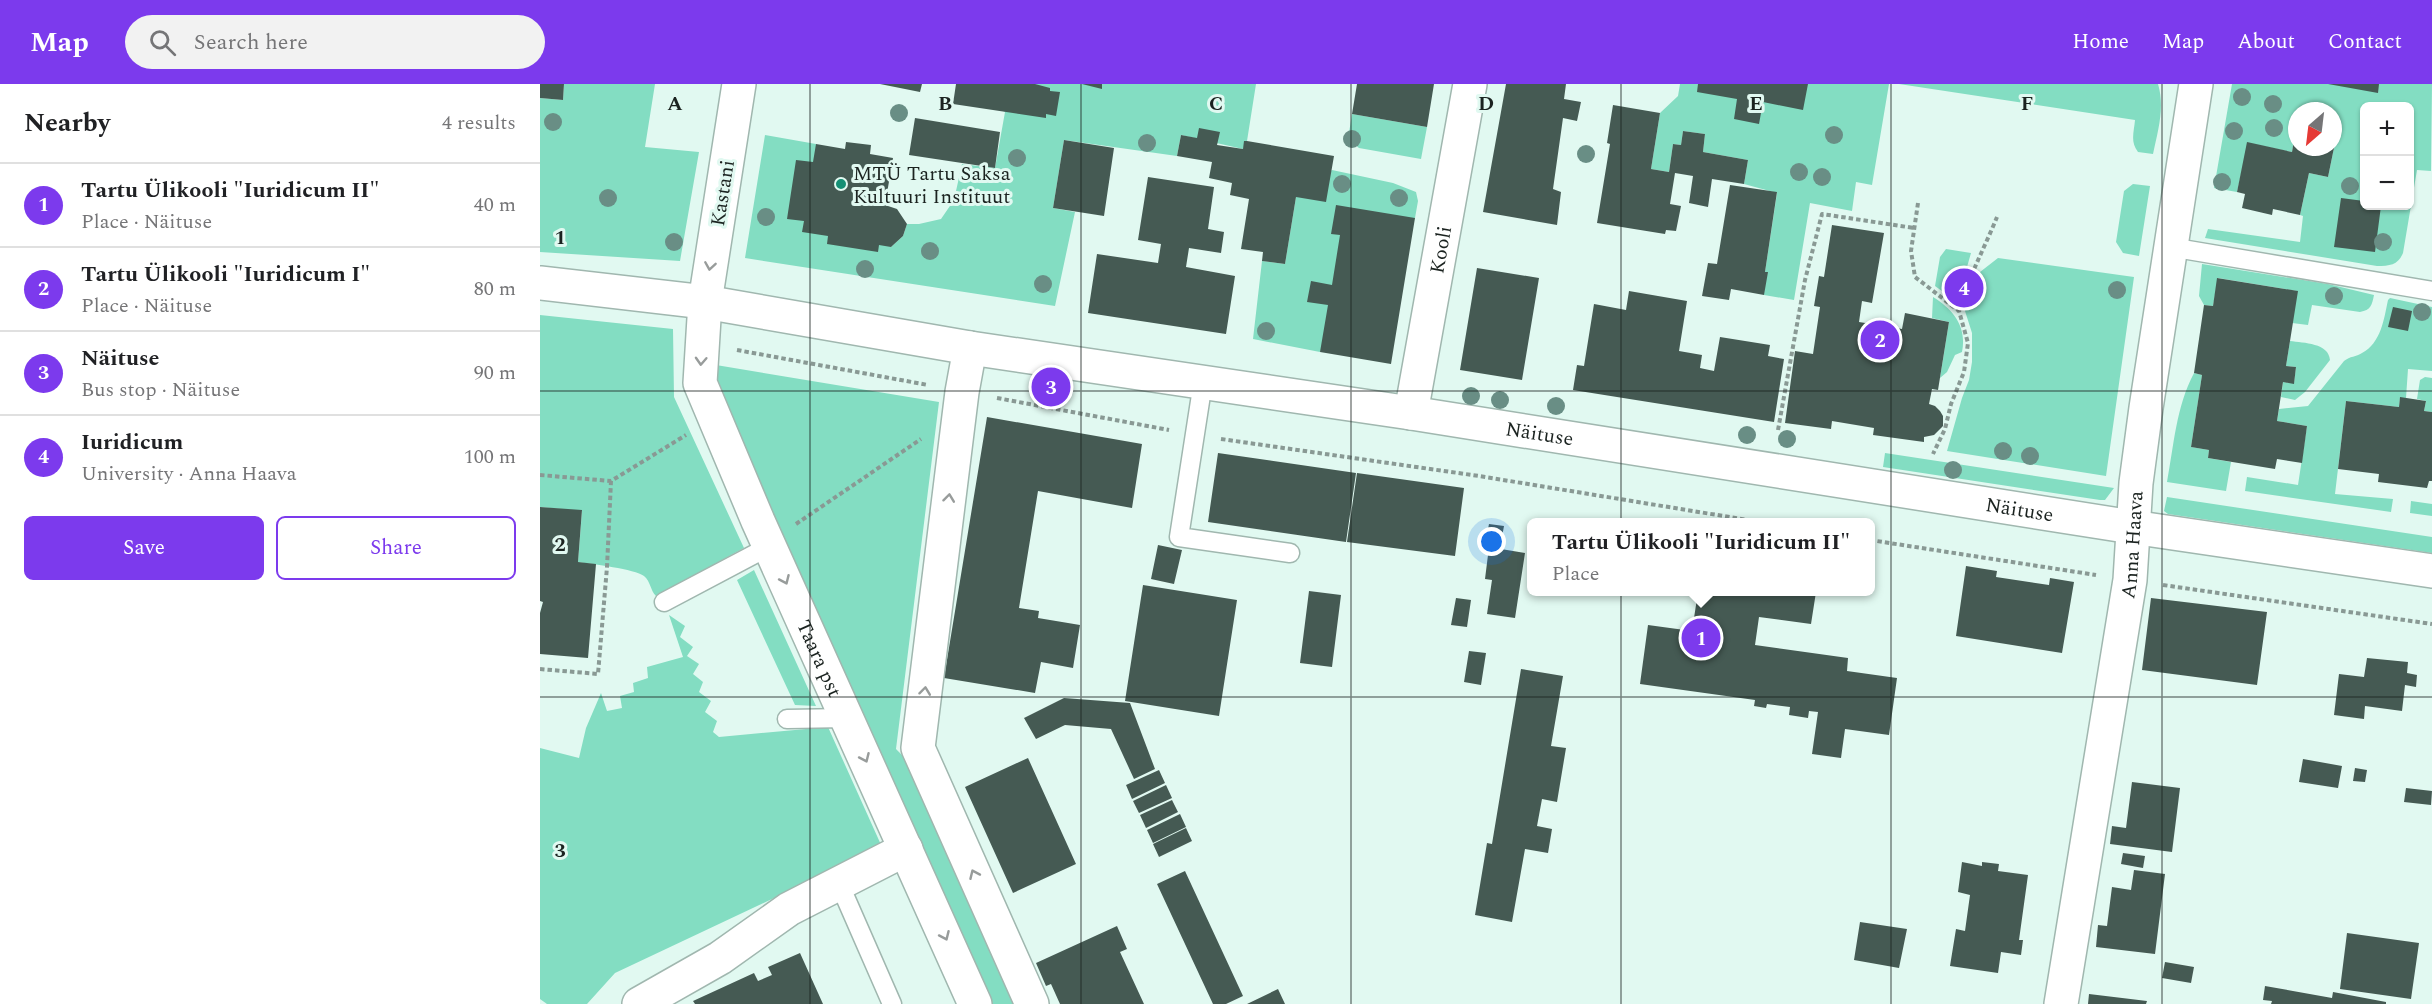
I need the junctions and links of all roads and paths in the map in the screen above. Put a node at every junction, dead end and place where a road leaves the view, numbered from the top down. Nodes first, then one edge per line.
1 (740, 84) edge
2 (1470, 84) edge
3 (2196, 84) edge
4 (1918, 203) dead end
5 (1997, 218) dead end
6 (1914, 228) junction
7 (2170, 247) junction
8 (540, 283) edge
9 (2432, 291) edge
10 (705, 302) junction
11 (1959, 311) junction
12 (702, 344) junction
13 (970, 348) junction
14 (1203, 382) junction
15 (962, 392) junction
16 (1411, 413) junction
17 (1778, 430) dead end
18 (689, 433) dead end
19 (1195, 435) junction
20 (922, 438) dead end
21 (1932, 454) dead end
22 (540, 475) edge
23 (611, 481) junction
24 (1736, 518) edge
25 (2132, 527) junction
26 (780, 537) junction
27 (1290, 553) dead end
28 (2432, 571) edge
29 (664, 602) dead end
30 (540, 669) edge
31 (847, 718) junction
32 (788, 719) dead end
33 (906, 849) junction
34 (839, 883) junction
35 (639, 1004) edge
36 (892, 1004) edge
37 (975, 1004) edge
38 (1032, 1004) edge
39 (2061, 1004) edge

1 -> 10 street, Kastani
2 - 16 street, Kooli
3 - 7 street, Anna Haava
4 - 6 path
5 - 11 path
6 - 11 path
6 - 17 path
7 - 9 lane
7 - 25 street, Anna Haava
8 - 10 street, Näituse
10 - 12 street, Taara pst
10 - 13 street, Näituse
11 - 21 path
12 - 15 path
12 -> 26 street, Taara pst
13 - 14 street, Näituse
13 - 15 street
14 - 16 street, Näituse
14 - 19 lane
15 - 19 path
38 -> 15 street
16 - 25 street, Näituse
18 - 23 path
19 - 24 path
19 - 27 lane
20 - 26 path
22 - 23 path
23 - 30 path
25 - 28 street, Näituse
25 - 39 street, Anna Haava
26 - 29 lane
26 -> 31 street, Taara pst
31 - 32 lane
31 -> 33 street, Taara pst
33 - 34 street
33 -> 37 street, Taara pst
34 - 35 street
34 - 36 lane

